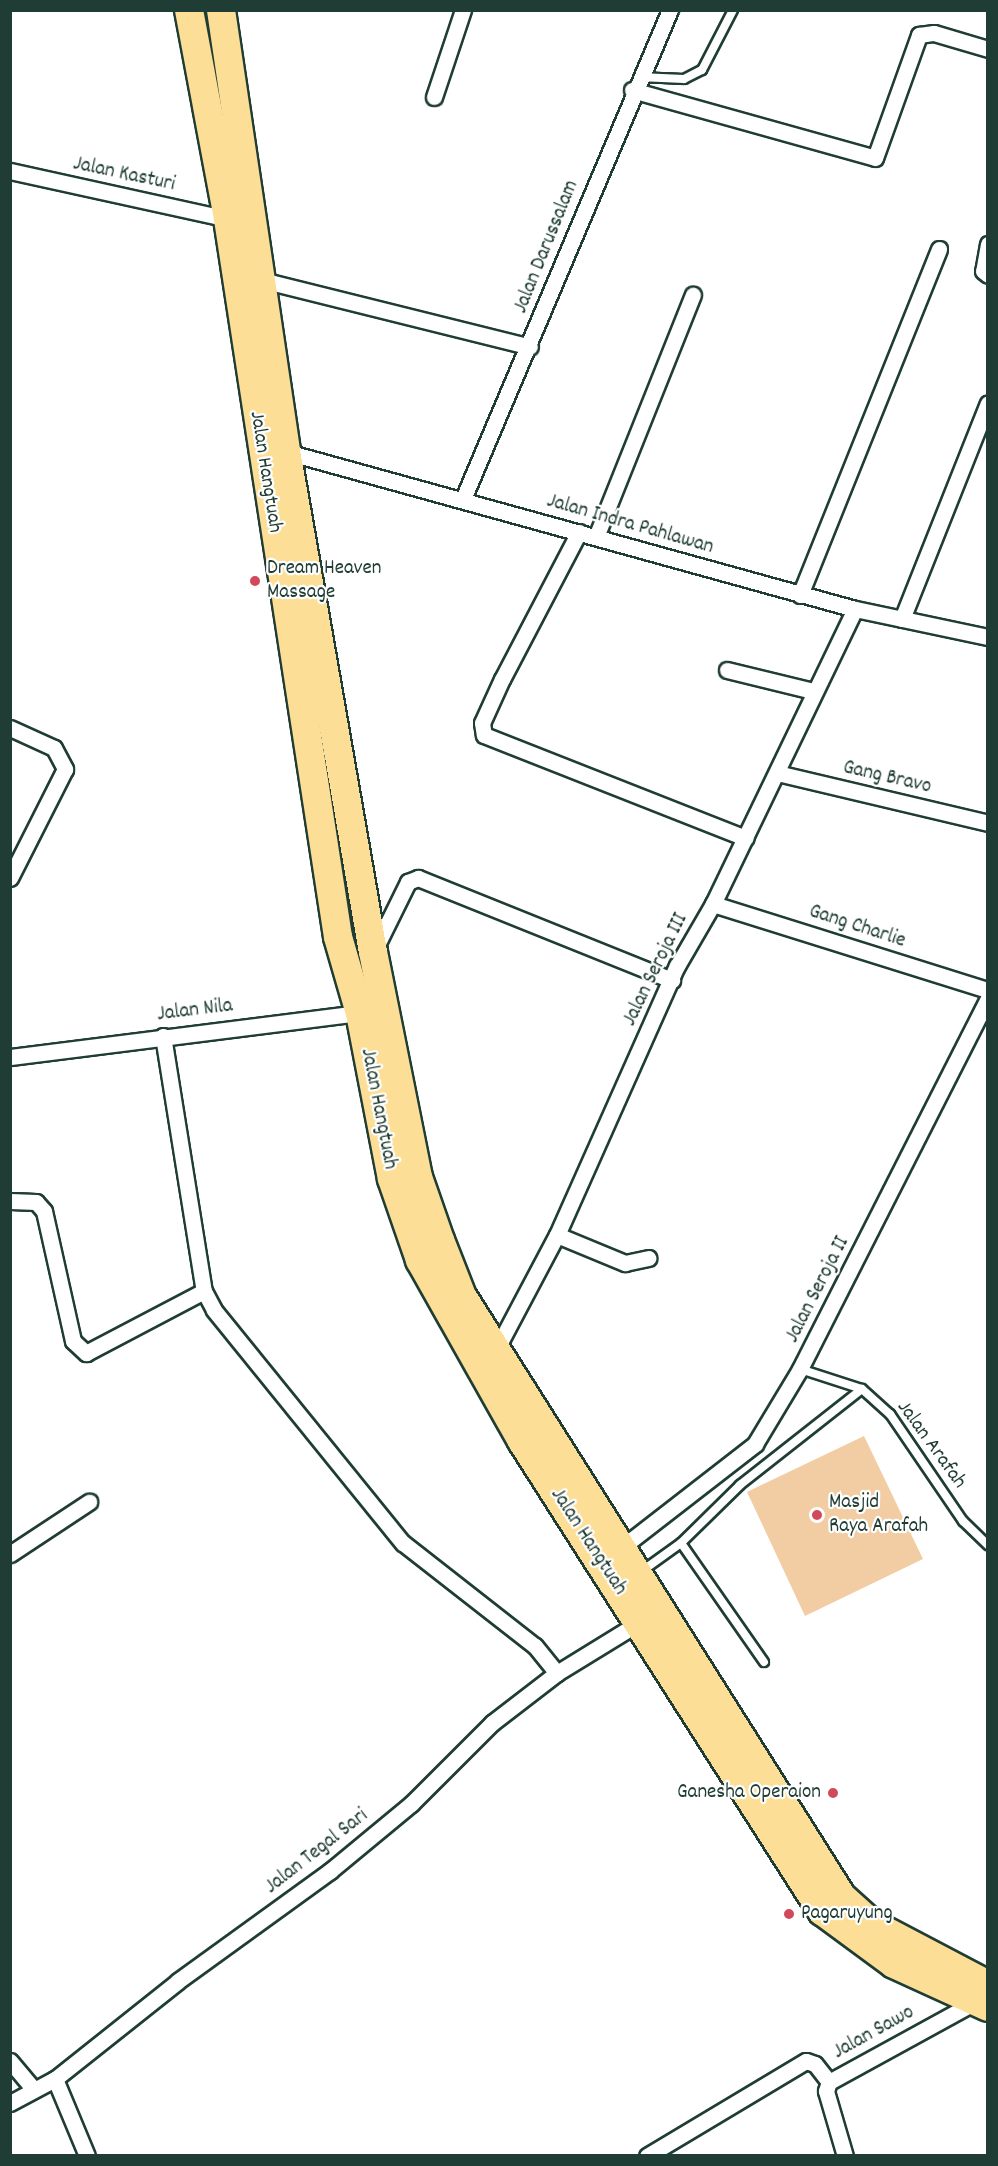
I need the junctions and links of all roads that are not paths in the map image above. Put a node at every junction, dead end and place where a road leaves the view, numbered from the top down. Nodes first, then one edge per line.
1 (189, 10) edge
2 (221, 10) edge
3 (463, 10) edge
4 (669, 10) edge
5 (732, 10) edge
6 (987, 48) edge
7 (635, 84) junction
8 (434, 97) dead end
9 (10, 171) edge
10 (228, 219) junction
11 (987, 244) edge
12 (939, 249) dead end
13 (987, 275) edge
14 (262, 279) junction
15 (693, 295) dead end
16 (530, 347) junction
17 (987, 403) edge
18 (274, 453) junction
19 (463, 499) junction
20 (579, 532) junction
21 (596, 537) junction
22 (800, 595) junction
23 (855, 609) junction
24 (902, 619) junction
25 (987, 637) edge
26 (727, 670) dead end
27 (813, 691) junction
28 (10, 728) edge
29 (777, 773) junction
30 (987, 823) edge
31 (745, 838) junction
32 (11, 875) edge
33 (713, 904) junction
34 (373, 952) junction
35 (672, 980) junction
36 (987, 990) edge
37 (987, 999) edge
38 (373, 1011) junction
39 (983, 1018) edge
40 (163, 1036) junction
41 (10, 1057) edge
42 (10, 1201) edge
43 (557, 1235) junction
44 (648, 1258) dead end
45 (204, 1291) junction
46 (496, 1350) junction
47 (800, 1369) junction
48 (862, 1389) junction
49 (534, 1435) junction
50 (89, 1502) dead end
51 (681, 1544) junction
52 (987, 1545) edge
53 (621, 1548) junction
54 (10, 1554) edge
55 (639, 1574) junction
56 (640, 1622) junction
57 (764, 1662) dead end
58 (557, 1673) junction
59 (983, 1998) edge
60 (10, 2061) edge
61 (55, 2079) junction
62 (829, 2082) junction
63 (33, 2088) junction
64 (10, 2103) edge
65 (87, 2156) edge
66 (647, 2156) edge
67 (845, 2156) edge

1 - 10 highway, Jalan Hangtuah
2 - 14 highway, Jalan Hangtuah
3 - 8 street
4 - 7 street, Jalan Darussalam
5 - 7 lane
6 - 7 street
7 - 16 street, Jalan Darussalam
9 - 10 street, Jalan Kasturi
10 - 18 highway, Jalan Hangtuah
11 - 13 street
12 - 22 street
14 - 16 street
14 - 18 highway, Jalan Hangtuah
15 - 21 street
16 - 19 street, Jalan Darussalam
17 - 24 street
18 - 19 street, Jalan Indra Pahlawan
18 - 34 highway, Jalan Hangtuah
18 - 38 highway, Jalan Hangtuah
19 - 20 street, Jalan Indra Pahlawan
20 - 21 street, Jalan Indra Pahlawan
20 - 31 street
21 - 22 street, Jalan Indra Pahlawan
22 - 23 street, Jalan Indra Pahlawan
23 - 24 street, Jalan Indra Pahlawan
23 - 27 street, Jalan Seroja III
24 - 25 street, Jalan Indra Pahlawan
26 - 27 street
27 - 29 street, Jalan Seroja III
28 - 32 street
29 - 30 street, Gang Bravo
29 - 31 street, Jalan Seroja III
31 - 33 street, Jalan Seroja III
33 - 35 street, Jalan Seroja III
33 - 36 street, Gang Charlie
34 - 35 street
34 - 38 highway, Jalan Hangtuah
35 - 43 street, Jalan Seroja III
37 - 39 street, Jalan Seroja II
38 - 40 street, Jalan Nila
38 - 46 highway, Jalan Hangtuah
38 - 49 highway, Jalan Hangtuah
39 - 47 street, Jalan Seroja II
40 - 41 street, Jalan Nila
40 - 45 street
42 - 45 street
43 - 44 street
43 - 46 street, Jalan Seroja III
45 - 58 street
46 - 49 highway, Jalan Hangtuah
47 - 48 lane, Jalan Arafah
47 - 53 street, Jalan Seroja II
48 - 51 lane
48 - 52 lane, Jalan Arafah
49 - 53 highway, Jalan Hangtuah
49 - 56 highway, Jalan Hangtuah
50 - 54 street
51 - 55 lane
51 - 57 lane
53 - 55 highway, Jalan Hangtuah
55 - 59 highway, Jalan Hangtuah
56 - 58 street, Jalan Tegal Sari
56 - 59 highway, Jalan Hangtuah
58 - 61 street, Jalan Tegal Sari
59 - 62 street, Jalan Sawo
60 - 63 street
61 - 63 street, Jalan Tegal Sari
61 - 65 street
62 - 66 street
62 - 67 street, Jalan Sawo
63 - 64 street, Jalan Tegal Sari

